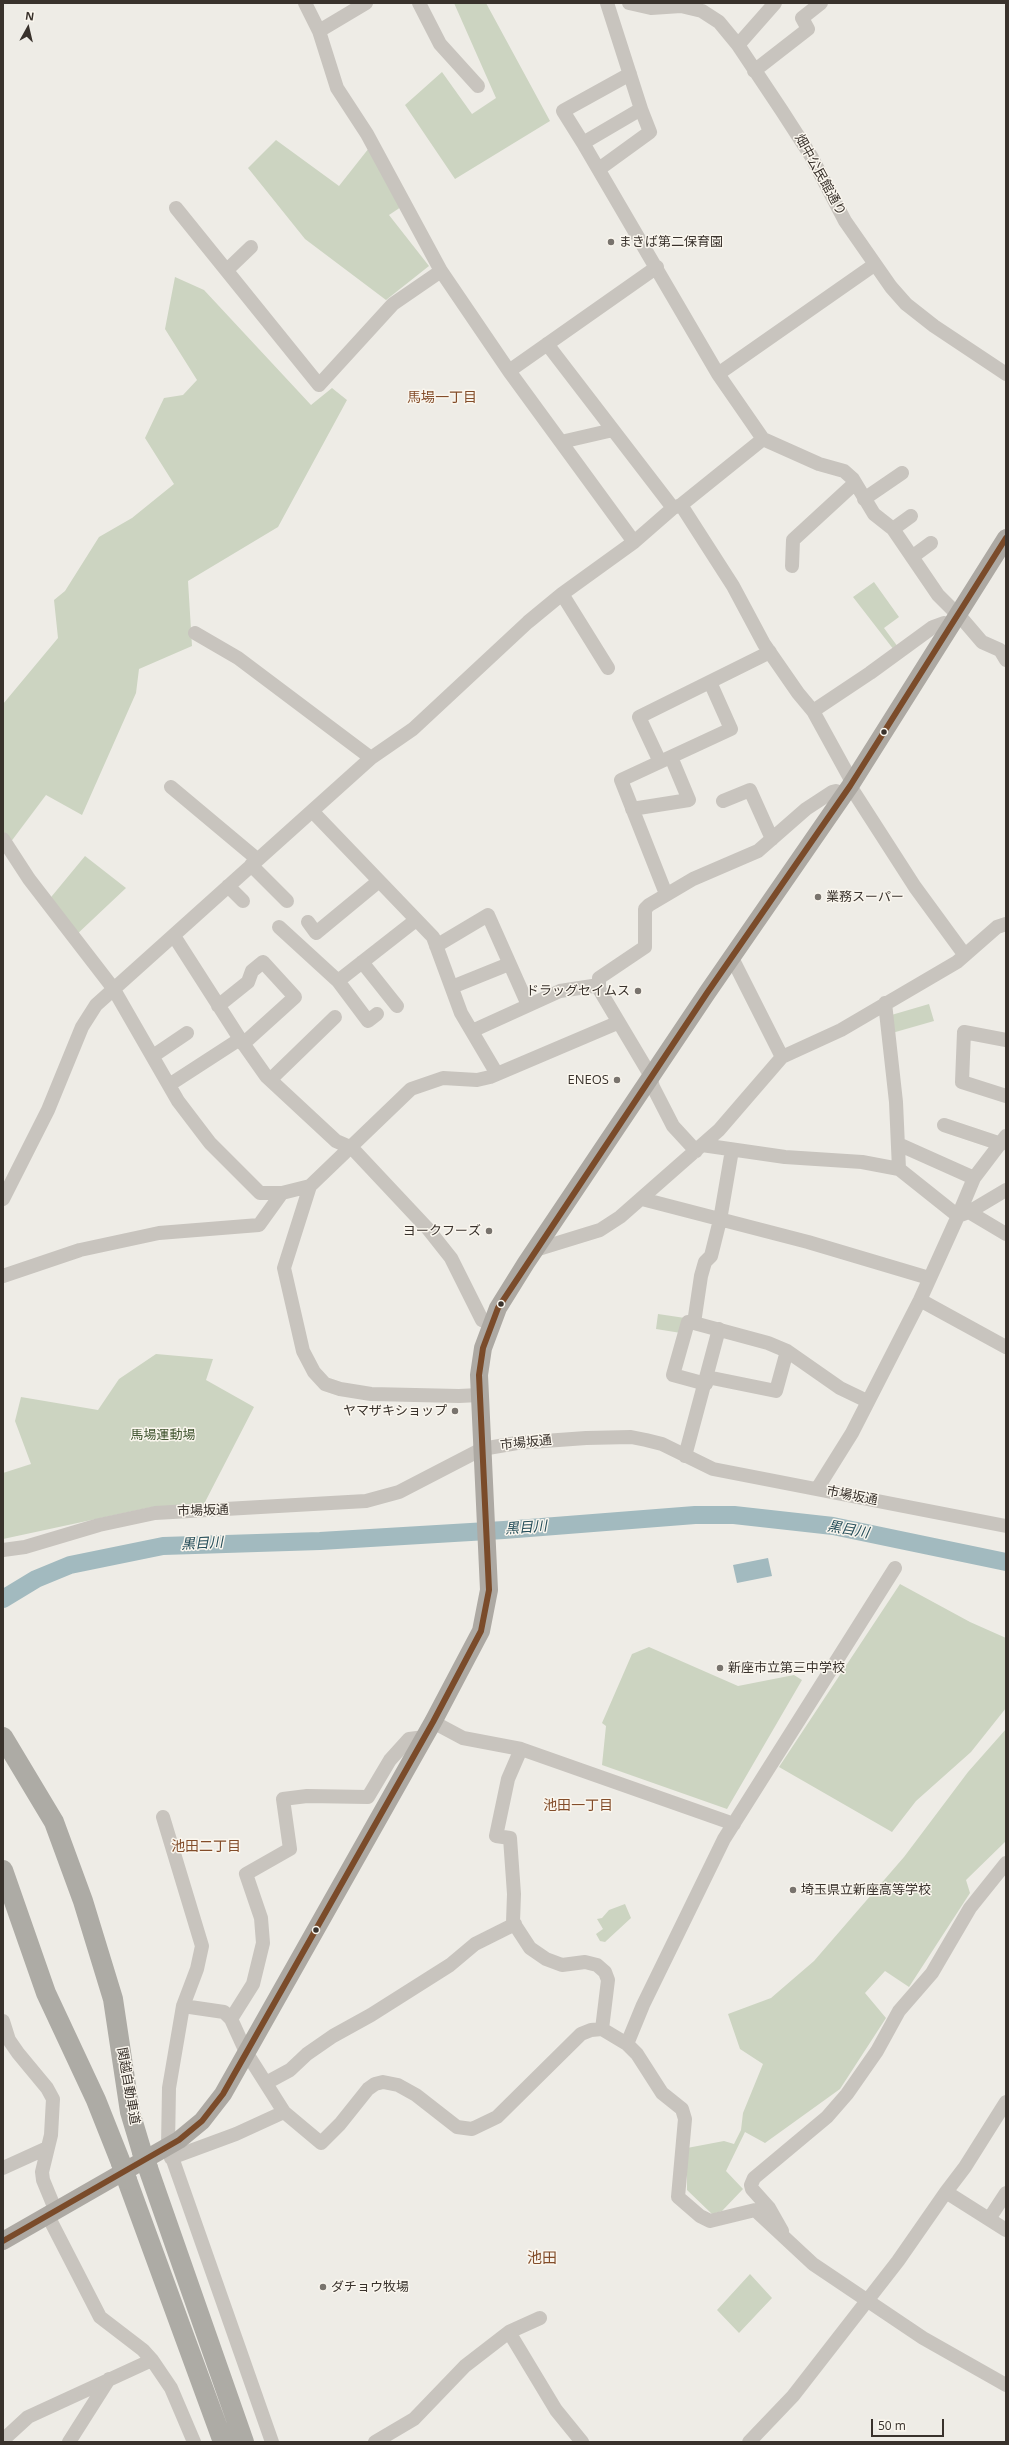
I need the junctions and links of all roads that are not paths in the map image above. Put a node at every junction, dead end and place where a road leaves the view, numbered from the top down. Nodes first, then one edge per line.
1 (305, 3) edge
2 (366, 3) edge
3 (419, 3) edge
4 (607, 3) edge
5 (629, 3) edge
6 (775, 3) edge
7 (821, 3) edge
8 (319, 31) junction
9 (738, 45) junction
10 (754, 71) junction
11 (630, 74) junction
12 (478, 86) dead end
13 (641, 109) junction
14 (583, 143) junction
15 (599, 169) junction
16 (176, 208) dead end
17 (251, 247) dead end
18 (874, 265) junction
19 (657, 267) junction
20 (227, 270) junction
21 (441, 271) junction
22 (548, 344) junction
23 (509, 371) junction
24 (718, 374) junction
25 (1006, 374) edge
26 (613, 430) junction
27 (763, 439) junction
28 (561, 442) junction
29 (902, 473) dead end
30 (855, 483) junction
31 (864, 499) junction
32 (677, 507) junction
33 (911, 516) dead end
34 (893, 529) junction
35 (634, 542) junction
36 (1005, 542) edge
37 (931, 543) dead end
38 (912, 557) junction
39 (792, 566) dead end
40 (562, 594) junction
41 (955, 619) junction
42 (195, 633) dead end
43 (770, 652) junction
44 (1006, 660) edge
45 (608, 668) dead end
46 (710, 682) junction
47 (813, 711) junction
48 (371, 758) junction
49 (665, 759) junction
50 (171, 787) dead end
51 (849, 787) junction
52 (723, 801) dead end
53 (632, 809) junction
54 (312, 811) junction
55 (3, 839) edge
56 (772, 839) junction
57 (254, 862) junction
58 (379, 881) junction
59 (228, 886) junction
60 (666, 894) junction
61 (243, 901) dead end
62 (287, 901) dead end
63 (416, 920) junction
64 (308, 922) dead end
65 (279, 927) dead end
66 (1005, 928) edge
67 (174, 936) junction
68 (436, 946) junction
69 (964, 954) junction
70 (732, 958) junction
71 (362, 962) junction
72 (509, 964) junction
73 (338, 981) junction
74 (598, 985) junction
75 (452, 987) junction
76 (113, 988) junction
77 (885, 1003) junction
78 (528, 1005) junction
79 (218, 1006) junction
80 (397, 1006) dead end
81 (377, 1014) dead end
82 (335, 1017) dead end
83 (617, 1023) junction
84 (472, 1031) junction
85 (187, 1034) dead end
86 (1006, 1040) edge
87 (241, 1042) junction
88 (152, 1056) junction
89 (782, 1057) junction
90 (497, 1074) junction
91 (651, 1079) junction
92 (270, 1080) junction
93 (169, 1085) junction
94 (1006, 1096) edge
95 (944, 1125) dead end
96 (1003, 1140) edge
97 (898, 1144) junction
98 (352, 1148) junction
99 (699, 1148) junction
100 (732, 1150) junction
101 (899, 1169) junction
102 (974, 1178) junction
103 (310, 1186) junction
104 (1006, 1190) edge
105 (282, 1194) junction
106 (3, 1199) edge
107 (642, 1199) junction
108 (964, 1214) junction
109 (720, 1220) junction
110 (1006, 1234) edge
111 (535, 1250) junction
112 (3, 1276) edge
113 (929, 1278) junction
114 (920, 1300) junction
115 (694, 1323) junction
116 (491, 1324) junction
117 (719, 1329) junction
118 (1006, 1347) edge
119 (787, 1351) junction
120 (706, 1380) junction
121 (479, 1395) junction
122 (867, 1401) junction
123 (482, 1449) junction
124 (685, 1456) junction
125 (816, 1489) junction
126 (1006, 1526) edge
127 (3, 1550) edge
128 (894, 1568) dead end
129 (429, 1730) junction
130 (3, 1737) edge
131 (521, 1749) junction
132 (163, 1817) dead end
133 (734, 1824) junction
134 (1006, 1863) edge
135 (3, 1870) edge
136 (515, 1924) junction
137 (183, 2006) junction
138 (231, 2019) junction
139 (3, 2021) edge
140 (602, 2028) junction
141 (627, 2044) junction
142 (246, 2052) junction
143 (18, 2053) junction
144 (3, 2054) edge
145 (266, 2083) junction
146 (1006, 2102) edge
147 (284, 2112) junction
148 (47, 2148) junction
149 (170, 2152) junction
150 (3, 2168) edge
151 (946, 2192) junction
152 (1006, 2193) edge
153 (51, 2211) junction
154 (989, 2220) junction
155 (1006, 2230) edge
156 (3, 2241) edge
157 (788, 2243) junction
158 (868, 2301) junction
159 (540, 2318) dead end
160 (509, 2332) junction
161 (152, 2360) junction
162 (109, 2379) junction
163 (1006, 2385) edge
164 (3, 2440) edge
165 (192, 2441) edge
166 (69, 2442) edge
167 (222, 2442) edge
168 (244, 2442) edge
169 (272, 2442) edge
170 (375, 2442) edge
171 (582, 2442) edge
172 (749, 2442) edge

1 - 8 street
2 - 8 street
3 - 12 street
4 - 11 street
5 - 9 street, 畑中公民館通り
6 - 9 street
7 - 10 street
8 - 21 street
9 - 10 street, 畑中公民館通り
10 - 18 street, 畑中公民館通り
11 - 13 street
11 - 14 street
13 - 14 street
13 - 15 street
14 - 15 street
15 - 19 street
16 - 20 street
17 - 20 street
18 - 24 street
18 - 25 street, 畑中公民館通り
19 - 22 street
19 - 24 street
20 - 21 street
21 - 23 street
22 - 23 street
22 - 26 street
23 - 28 street
24 - 27 street
26 - 28 street
26 - 32 street
27 - 30 street
27 - 32 street
28 - 35 street
29 - 31 street
30 - 31 street
30 - 39 street
31 - 34 street
32 - 35 street
32 - 43 street
33 - 34 street
34 - 38 street
35 - 40 street
36 - 41 main road
37 - 38 street
38 - 41 street
40 - 45 street
40 - 48 street
41 - 44 street
41 - 47 street
41 - 51 main road
42 - 48 street
43 - 46 street
43 - 47 street
46 - 49 street
46 - 49 street
47 - 51 street
48 - 54 street
49 - 53 street
49 - 53 street
50 - 57 street
51 - 56 street
51 - 69 street
51 - 70 main road
52 - 56 street
53 - 60 street
54 - 57 street
54 - 58 street
55 - 76 street
56 - 60 street
57 - 59 street
57 - 62 street
58 - 63 street
58 - 64 street
59 - 61 street
59 - 67 street
60 - 74 street
63 - 68 street
63 - 71 street
65 - 73 street
66 - 69 street
67 - 76 street
67 - 79 street
68 - 72 street
68 - 75 street
69 - 77 street
70 - 89 street
70 - 91 main road
71 - 73 street
71 - 80 street
72 - 75 street
72 - 78 street
73 - 81 street
74 - 78 street
74 - 83 street
75 - 84 street
76 - 88 street
76 - 106 street
77 - 89 street
77 - 97 street
78 - 84 street
79 - 87 street
79 - 87 street
82 - 92 street
83 - 90 street
83 - 91 street
84 - 90 street
85 - 88 street
86 - 94 street
87 - 92 street
87 - 93 street
88 - 93 street
89 - 99 street
90 - 98 street
91 - 99 street
91 - 111 main road
92 - 98 street
93 - 105 street
95 - 96 street
96 - 102 street
97 - 101 street
97 - 102 street
98 - 103 street
98 - 116 street
99 - 100 street
99 - 107 street
100 - 101 street
100 - 109 street
101 - 108 street
102 - 108 street
103 - 105 street
103 - 121 street
104 - 108 street
105 - 112 street
107 - 109 street
107 - 111 street
108 - 110 street
108 - 113 street
109 - 113 street
109 - 115 street
111 - 116 main road
113 - 114 street
114 - 118 street
114 - 122 street
115 - 117 street
115 - 120 street
116 - 121 main road
117 - 119 street
117 - 120 street
119 - 120 street
119 - 122 street
120 - 124 street
121 - 123 main road
122 - 125 street
123 - 124 street, 市場坂通
123 - 127 street, 市場坂通
123 - 129 main road
124 - 125 street, 市場坂通
125 - 126 street, 市場坂通
128 - 133 street
129 - 131 street
129 - 138 street
129 - 142 main road
130 - 168 highway, 関越自動車道
131 - 133 street
131 - 136 street
132 - 137 street
133 - 141 street
134 - 157 street
135 - 167 highway
136 - 140 street
136 - 145 street
137 - 138 street
137 - 149 street
138 - 142 street
139 - 143 street
140 - 141 street
140 - 147 street
141 - 157 street
142 - 145 street
142 - 149 main road
143 - 144 street
143 - 148 street
145 - 147 street
146 - 151 street
147 - 149 street
148 - 150 street
148 - 153 street
149 - 153 main road
149 - 169 street
151 - 154 street
151 - 158 street
152 - 154 street
153 - 156 main road
153 - 161 street
154 - 155 street
157 - 158 street
158 - 163 street
158 - 172 street
159 - 160 street
160 - 170 street
160 - 171 street
161 - 162 street
161 - 165 street
162 - 164 street
162 - 166 street

